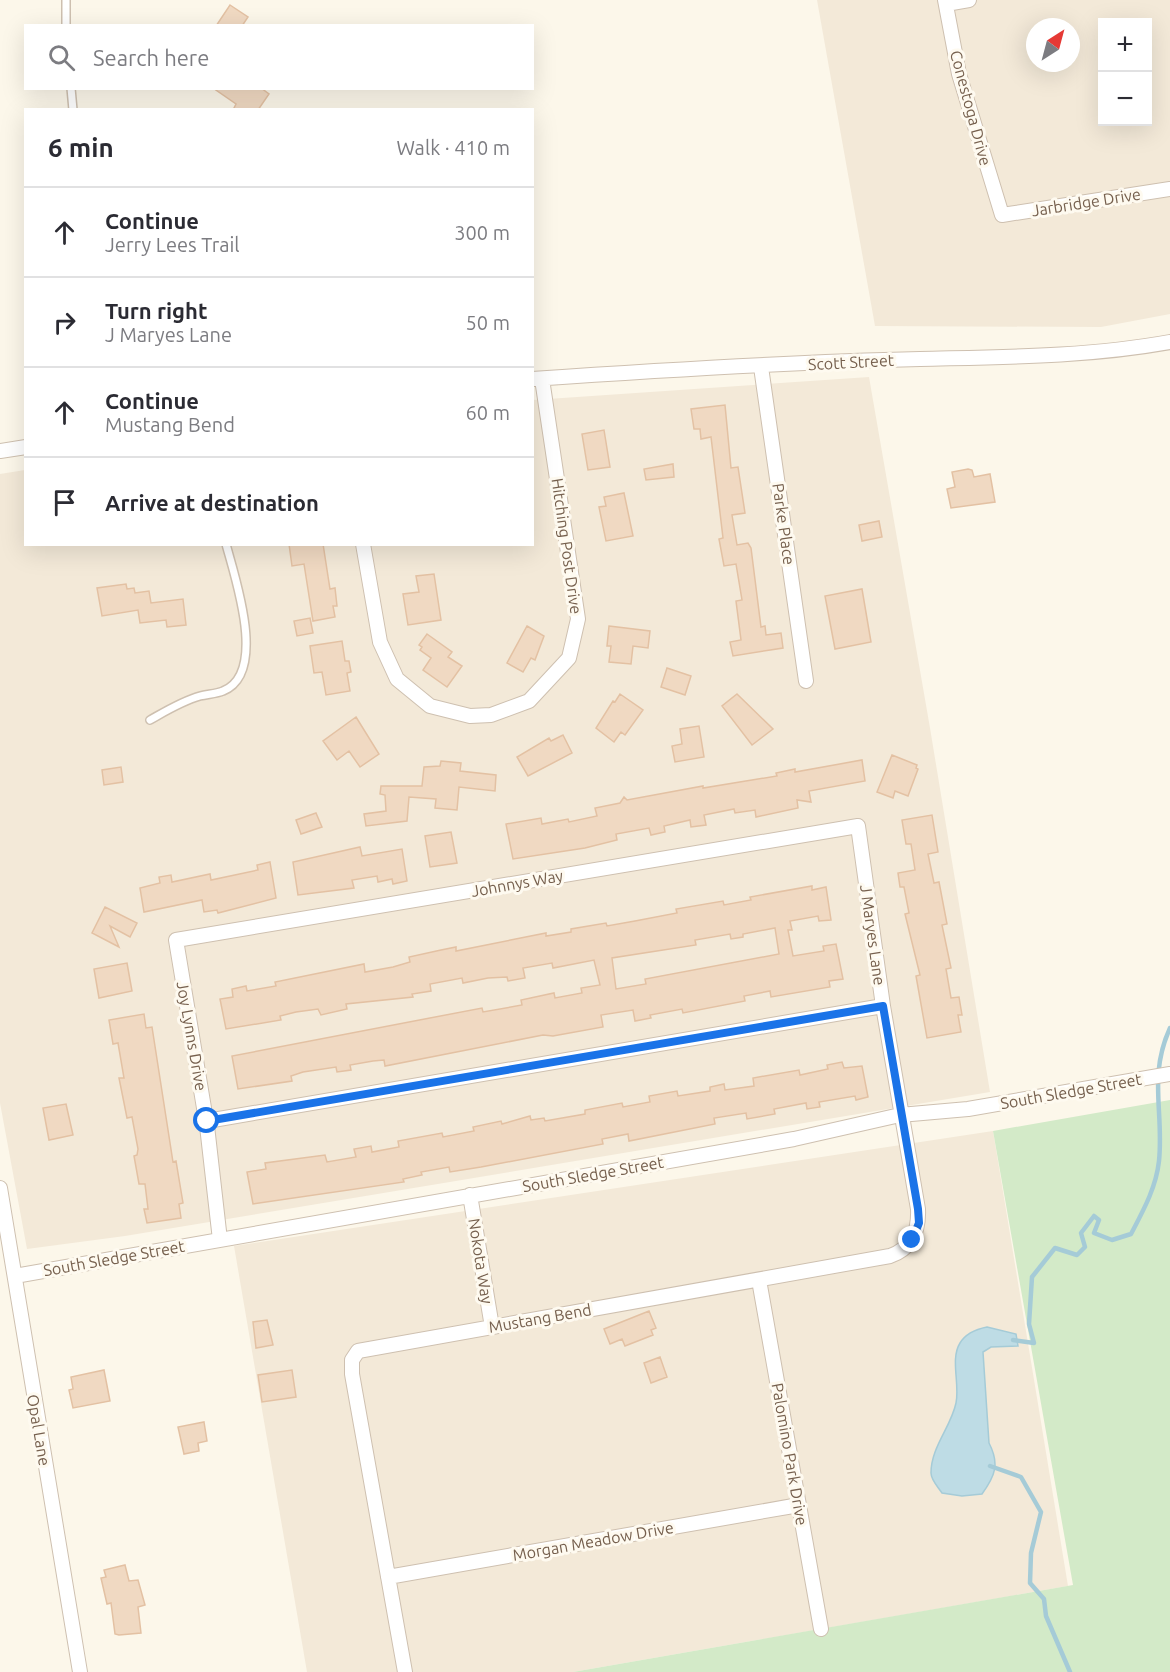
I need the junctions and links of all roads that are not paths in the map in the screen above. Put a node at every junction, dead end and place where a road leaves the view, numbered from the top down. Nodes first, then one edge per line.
1 (66, 0) edge
2 (969, 0) edge
3 (945, 2) edge
4 (66, 24) edge
5 (71, 90) edge
6 (73, 108) edge
7 (1170, 189) edge
8 (1002, 215) joint
9 (1170, 342) edge
10 (761, 367) junction
11 (537, 379) edge
12 (24, 447) edge
13 (0, 451) edge
14 (226, 546) edge
15 (363, 546) edge
16 (806, 681) dead end
17 (150, 720) dead end
18 (858, 826) joint
19 (176, 940) joint
20 (883, 1006) junction
21 (1169, 1074) edge
22 (900, 1115) junction
23 (207, 1121) junction
24 (0, 1188) edge
25 (470, 1195) junction
26 (2, 1216) edge
27 (220, 1240) junction
28 (15, 1276) junction
29 (759, 1280) junction
30 (492, 1327) junction
31 (799, 1504) junction
32 (388, 1577) junction
33 (821, 1629) dead end
34 (80, 1672) edge
35 (405, 1672) edge

1 - 4 lane
2 - 3 street
3 - 8 street, Conestoga Drive
5 - 6 lane
7 - 8 street, Jarbridge Drive
9 - 10 street, Scott Street
10 - 11 street, Scott Street
10 - 16 street, Parke Place
11 - 15 street, Hitching Post Drive
12 - 13 street
14 - 17 lane
18 - 19 street, Johnnys Way
18 - 20 street, J Maryes Lane
19 - 23 street, Joy Lynns Drive
20 - 22 street, J Maryes Lane
20 - 23 street
21 - 22 street, South Sledge Street
22 - 25 street, South Sledge Street
22 - 29 street, Mustang Bend
23 - 27 street, Joy Lynns Drive
24 - 26 street, Opal Lane
25 - 27 street, South Sledge Street
25 - 30 street, Nokota Way
26 - 28 street, Opal Lane
27 - 28 street, South Sledge Street
28 - 34 street, Opal Lane
29 - 30 street, Mustang Bend
29 - 31 street, Palomino Park Drive
30 - 32 street, Mustang Bend
31 - 32 street, Morgan Meadow Drive
31 - 33 street, Palomino Park Drive
32 - 35 street, Mustang Bend

